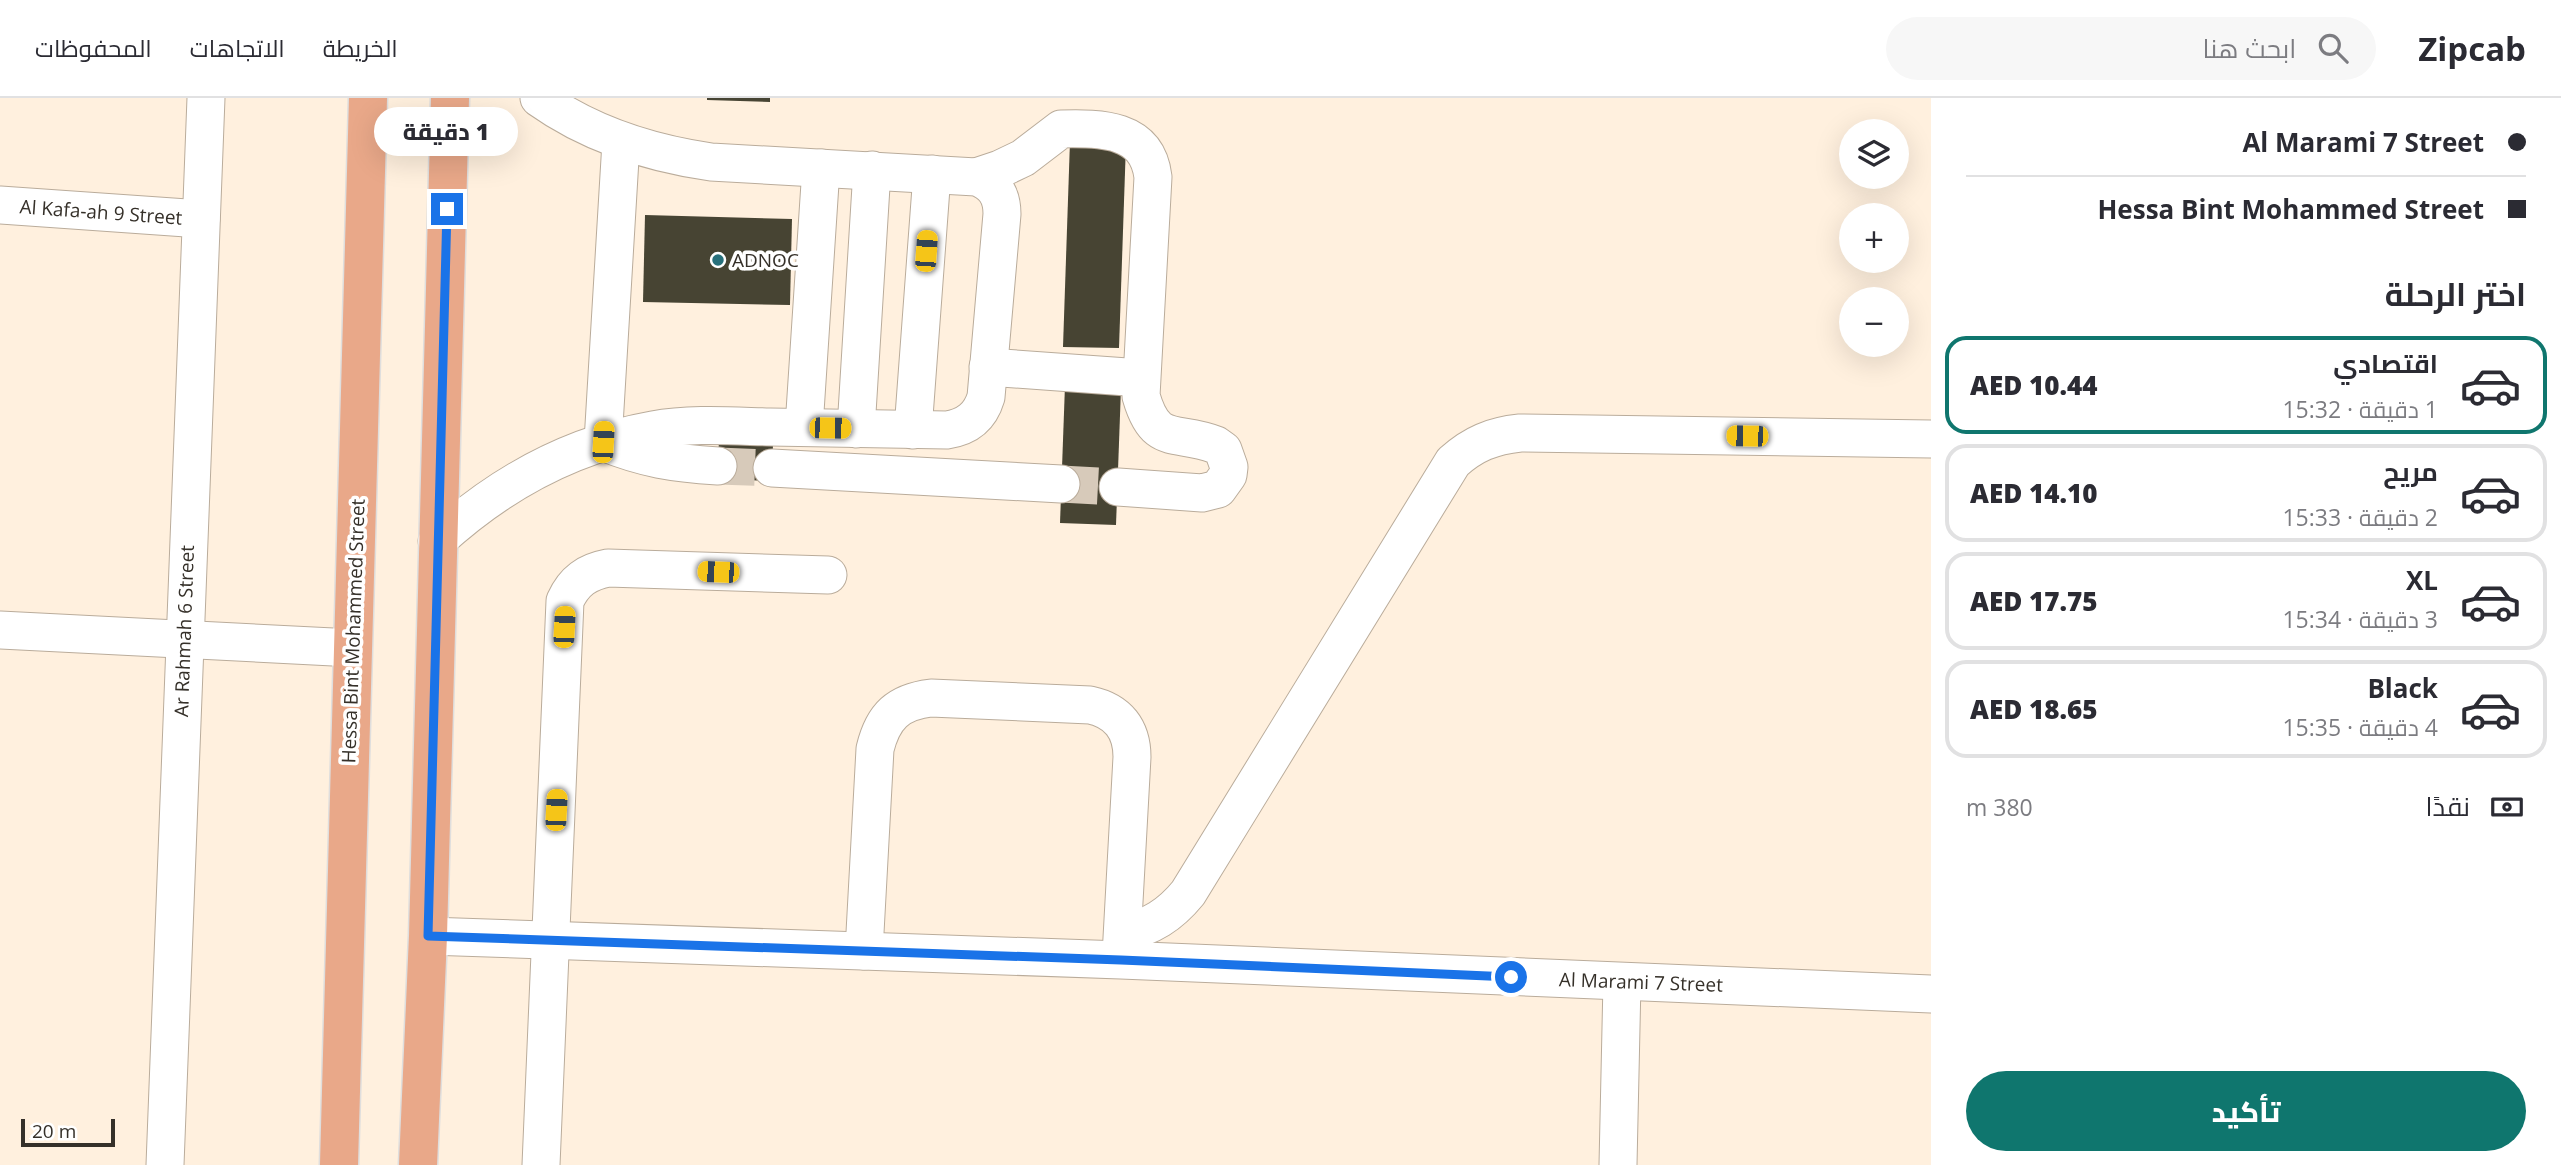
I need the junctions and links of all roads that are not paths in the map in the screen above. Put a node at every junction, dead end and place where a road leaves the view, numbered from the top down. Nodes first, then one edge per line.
1 (206, 98) edge
2 (368, 98) edge
3 (450, 98) edge
4 (539, 98) edge
5 (1063, 113) edge
6 (621, 142) junction
7 (821, 168) junction
8 (872, 170) junction
9 (932, 174) junction
10 (976, 177) junction
11 (0, 205) edge
12 (201, 219) junction
13 (988, 367) junction
14 (1141, 379) junction
15 (804, 428) junction
16 (856, 429) junction
17 (913, 430) junction
18 (1160, 432) junction
19 (1931, 439) edge
20 (603, 442) junction
21 (718, 466) tunnel mouth
22 (772, 468) tunnel mouth
23 (1061, 484) tunnel mouth
24 (1118, 487) tunnel mouth
25 (1154, 490) junction
26 (438, 541) junction
27 (828, 575) dead end
28 (0, 630) edge
29 (184, 638) junction
30 (352, 648) junction
31 (428, 936) junction
32 (550, 941) junction
33 (1122, 947) junction
34 (864, 951) junction
35 (1622, 982) junction
36 (1931, 994) edge
37 (422, 1075) junction
38 (165, 1165) edge
39 (340, 1165) edge
40 (418, 1165) edge
41 (443, 1165) edge
42 (541, 1165) edge
43 (1618, 1165) edge

1 - 12 street, Ar Rahmah 6 Street
2 - 30 main road, Hessa Bint Mohammed Street
3 - 26 main road
4 - 6 street
5 - 10 street
5 - 14 street
6 - 7 street
6 - 20 street
7 - 8 street
7 - 15 street
8 - 9 street
8 - 16 street
9 - 10 street
9 - 17 street
10 - 13 street
11 - 12 street, Al Kafa-ah 9 Street
12 - 29 street, Ar Rahmah 6 Street
13 - 14 street
13 - 17 street
14 - 18 street
15 - 16 street
15 - 20 street
16 - 17 street
18 - 25 street
18 - 25 street
19 - 33 street
20 - 21 street
20 - 26 street
22 - 23 street
24 - 25 street
26 - 31 main road
27 - 32 street
28 - 29 street
29 - 30 street
29 - 38 street, Ar Rahmah 6 Street
30 - 39 main road, Hessa Bint Mohammed Street
31 - 32 street, Al Marami 7 Street
31 - 37 main road
32 - 34 street, Al Marami 7 Street
32 - 42 street
33 - 34 street, Al Marami 7 Street
33 - 34 street
33 - 35 street, Al Marami 7 Street
35 - 36 street, Al Marami 7 Street
35 - 43 street
37 - 40 main road
37 - 41 main road

